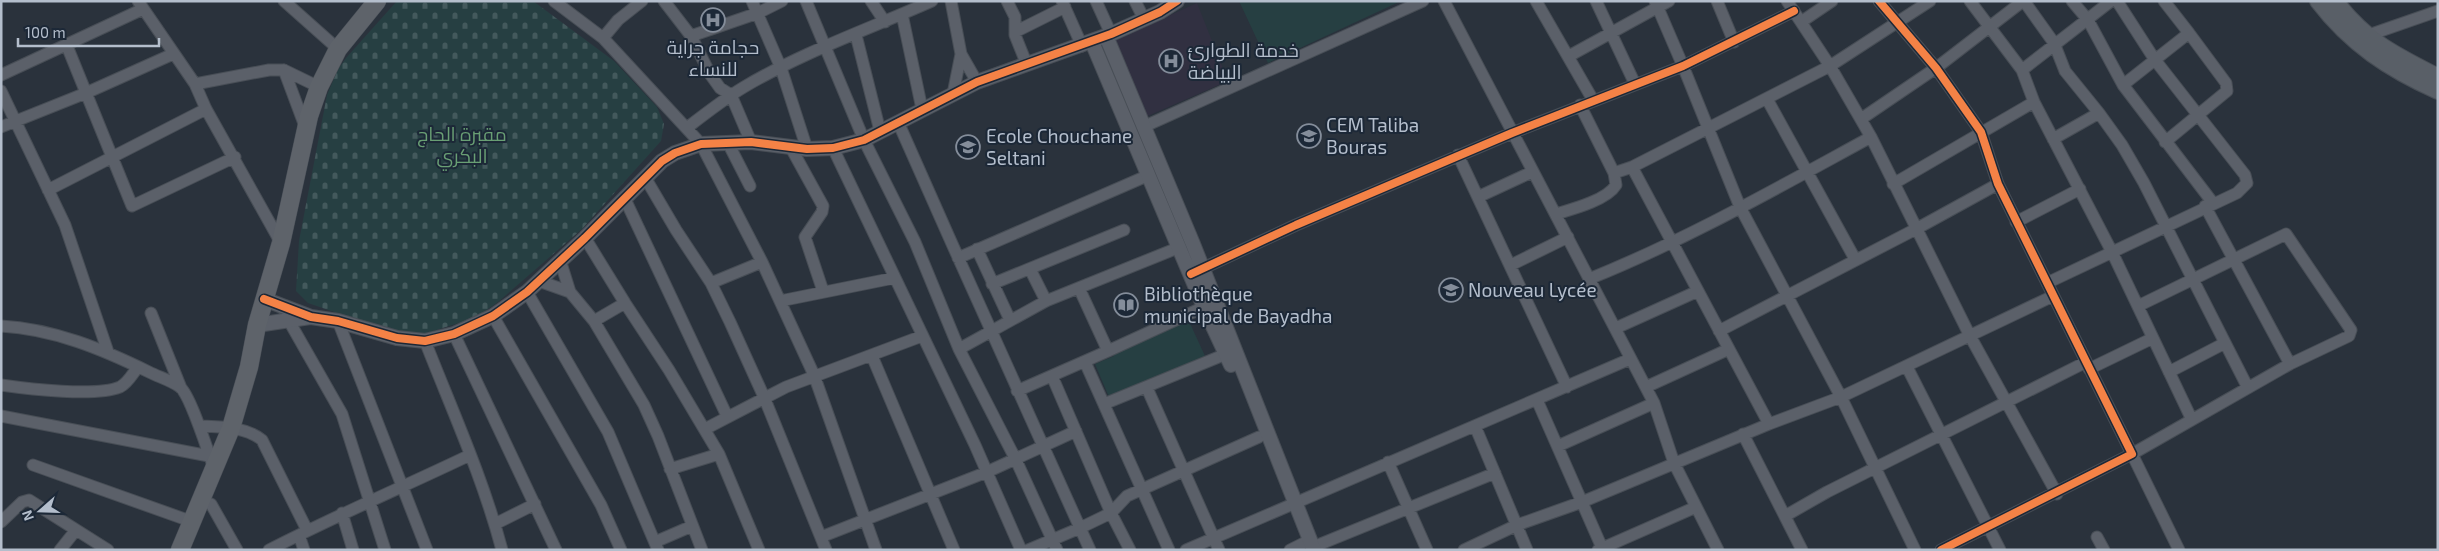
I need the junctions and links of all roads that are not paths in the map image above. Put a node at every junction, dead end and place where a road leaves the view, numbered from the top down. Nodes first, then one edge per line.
1 (284, 1) edge
2 (377, 1) edge
3 (388, 1) edge
4 (554, 1) edge
5 (642, 1) edge
6 (664, 1) edge
7 (752, 1) edge
8 (782, 1) edge
9 (806, 1) edge
10 (871, 1) edge
11 (932, 1) edge
12 (951, 1) edge
13 (1007, 1) edge
14 (1096, 1) edge
15 (1134, 1) edge
16 (1423, 1) edge
17 (1444, 1) edge
18 (1536, 1) edge
19 (1596, 1) edge
20 (1670, 1) edge
21 (1717, 1) edge
22 (1832, 1) edge
23 (1879, 1) edge
24 (1930, 1) edge
25 (1970, 1) edge
26 (2024, 1) edge
27 (2072, 1) edge
28 (2111, 1) edge
29 (2117, 1) edge
30 (2164, 1) edge
31 (2318, 1) edge
32 (2335, 1) edge
33 (1176, 2) edge
34 (1063, 4) edge
35 (1656, 4) edge
36 (140, 5) edge
37 (1791, 6) edge
38 (2438, 11) edge
39 (758, 14) junction
40 (902, 14) junction
41 (1144, 19) junction
42 (2088, 20) junction
43 (885, 22) junction
44 (1801, 22) junction
45 (1897, 24) junction
46 (1989, 26) junction
47 (1015, 32) junction
48 (1612, 32) junction
49 (2189, 33) junction
50 (856, 35) junction
51 (1108, 35) junction
52 (691, 36) junction
53 (2366, 36) junction
54 (603, 38) junction
55 (1734, 42) junction
56 (1087, 44) junction
57 (2054, 44) junction
58 (67, 46) junction
59 (824, 47) junction
60 (338, 49) junction
61 (173, 54) junction
62 (961, 54) junction
63 (1569, 56) junction
64 (2155, 60) junction
65 (1027, 65) junction
66 (1683, 66) junction
67 (1830, 66) junction
68 (781, 68) junction
69 (1936, 68) junction
70 (284, 70) junction
71 (2022, 70) junction
72 (1, 75) edge
73 (2438, 77) edge
74 (977, 82) junction
75 (194, 84) junction
76 (1635, 84) junction
77 (2123, 85) junction
78 (319, 87) junction
79 (1, 91) edge
80 (2438, 91) edge
81 (86, 93) junction
82 (953, 94) junction
83 (731, 95) junction
84 (1767, 99) junction
85 (1594, 100) junction
86 (2034, 102) junction
87 (1580, 105) junction
88 (206, 109) junction
89 (922, 109) junction
90 (2099, 113) junction
91 (2198, 116) junction
92 (1861, 119) junction
93 (17, 122) junction
94 (898, 122) junction
95 (688, 126) junction
96 (1, 127) edge
97 (1143, 127) junction
98 (1708, 129) junction
99 (306, 130) junction
100 (880, 131) junction
101 (1981, 132) junction
102 (1512, 133) junction
103 (1871, 137) junction
104 (2054, 139) junction
105 (864, 140) junction
106 (751, 142) junction
107 (2165, 142) junction
108 (728, 143) junction
109 (701, 144) junction
110 (790, 146) junction
111 (807, 148) junction
112 (833, 148) junction
113 (1458, 155) junction
114 (113, 156) junction
115 (235, 157) junction
116 (1632, 167) junction
117 (1532, 172) junction
118 (1807, 172) junction
119 (1614, 173) junction
120 (1149, 175) junction
121 (646, 179) junction
122 (1893, 184) junction
123 (1998, 184) junction
124 (750, 186) dead end
125 (2080, 189) junction
126 (48, 190) junction
127 (624, 197) junction
128 (1478, 197) junction
129 (2209, 205) junction
130 (1740, 207) junction
131 (1556, 214) junction
132 (2016, 222) junction
133 (2165, 225) junction
134 (1124, 230) dead end
135 (1916, 230) junction
136 (1568, 237) junction
137 (586, 238) junction
138 (1672, 242) junction
139 (282, 243) junction
140 (1180, 247) junction
141 (977, 249) junction
142 (2112, 252) junction
143 (958, 258) junction
144 (1856, 259) junction
145 (560, 260) junction
146 (2234, 260) junction
147 (762, 262) junction
148 (1511, 265) junction
149 (1030, 269) junction
150 (1197, 272) junction
151 (894, 278) junction
152 (1589, 279) junction
153 (2193, 279) junction
154 (540, 281) junction
155 (711, 283) junction
156 (2047, 283) junction
157 (992, 284) junction
158 (1079, 288) junction
159 (824, 291) junction
160 (1698, 291) junction
161 (527, 292) junction
162 (570, 292) junction
163 (1786, 295) junction
164 (2053, 296) junction
165 (268, 300) junction
166 (780, 301) junction
167 (1046, 301) junction
168 (625, 303) junction
169 (2138, 306) junction
170 (1204, 307) junction
171 (151, 313) dead end
172 (493, 316) junction
173 (311, 317) junction
174 (1010, 320) junction
175 (289, 321) junction
176 (594, 321) junction
177 (338, 322) junction
178 (261, 325) junction
179 (1, 326) edge
180 (1616, 328) junction
181 (1719, 330) junction
182 (990, 332) junction
183 (454, 334) junction
184 (922, 336) junction
185 (1970, 336) junction
186 (2153, 338) junction
187 (425, 341) junction
188 (2225, 343) junction
189 (959, 349) junction
190 (1729, 349) junction
191 (1108, 351) junction
192 (108, 352) junction
193 (1226, 354) junction
194 (872, 356) junction
195 (1630, 359) junction
196 (1085, 362) junction
197 (2290, 364) junction
198 (2088, 365) junction
199 (138, 366) junction
200 (1907, 367) junction
201 (2169, 372) junction
202 (814, 376) junction
203 (1052, 376) junction
204 (1, 385) edge
205 (1567, 387) junction
206 (1646, 387) junction
207 (181, 388) junction
208 (1147, 388) junction
209 (2248, 388) junction
210 (1017, 391) junction
211 (764, 397) junction
212 (1841, 397) junction
213 (1537, 400) junction
214 (2006, 402) junction
215 (1654, 403) junction
216 (1104, 404) junction
217 (1, 416) edge
218 (727, 416) junction
219 (2192, 420) junction
220 (1769, 424) junction
221 (200, 426) junction
222 (1475, 426) junction
223 (231, 429) junction
224 (704, 429) junction
225 (1076, 431) junction
226 (1743, 434) junction
227 (1942, 436) junction
228 (1259, 437) junction
229 (1044, 446) junction
230 (1558, 446) junction
231 (719, 454) junction
232 (2132, 454) junction
233 (470, 455) junction
234 (1016, 460) junction
235 (212, 462) junction
236 (1388, 462) junction
237 (1674, 463) junction
238 (33, 465) dead end
239 (670, 469) junction
240 (1184, 469) junction
241 (1876, 469) junction
242 (987, 472) junction
243 (1495, 473) junction
244 (403, 487) junction
245 (1143, 488) junction
246 (931, 494) junction
247 (2057, 494) junction
248 (370, 500) junction
249 (1582, 502) junction
250 (211, 504) junction
251 (535, 504) junction
252 (1291, 504) junction
253 (1696, 506) junction
254 (1409, 508) junction
255 (342, 513) junction
256 (1111, 513) junction
257 (1785, 516) junction
258 (865, 519) junction
259 (1, 522) edge
260 (193, 522) junction
261 (495, 524) junction
262 (1517, 525) junction
263 (692, 526) junction
264 (1988, 527) junction
265 (1080, 528) junction
266 (76, 530) junction
267 (303, 532) junction
268 (821, 537) junction
269 (1214, 537) junction
270 (2097, 537) dead end
271 (1055, 544) edge
272 (657, 546) edge
273 (1310, 547) edge
274 (1601, 549) edge
275 (60, 550) edge
276 (108, 550) edge
277 (180, 550) edge
278 (191, 550) edge
279 (237, 550) edge
280 (269, 550) edge
281 (304, 550) edge
282 (353, 550) edge
283 (385, 550) edge
284 (427, 550) edge
285 (502, 550) edge
286 (556, 550) edge
287 (622, 550) edge
288 (702, 550) edge
289 (759, 550) edge
290 (826, 550) edge
291 (876, 550) edge
292 (954, 550) edge
293 (1021, 550) edge
294 (1028, 550) edge
295 (1090, 550) edge
296 (1130, 550) edge
297 (1169, 550) edge
298 (1186, 550) edge
299 (1220, 550) edge
300 (1290, 550) edge
301 (1427, 550) edge
302 (1464, 550) edge
303 (1527, 550) edge
304 (1718, 550) edge
305 (1802, 550) edge
306 (1915, 550) edge
307 (1941, 550) edge
308 (2000, 550) edge
309 (2104, 550) edge
310 (2179, 550) edge

1 - 60 street
2 - 60 main road
3 - 165 main road
4 - 54 street
5 - 54 street
6 - 52 street
7 - 39 street
8 - 39 street
9 - 59 street
10 - 43 street
11 - 40 street
12 - 62 street
13 - 47 street
14 - 51 street
15 - 41 street
16 - 97 street
17 - 102 street
18 - 63 street
19 - 48 street
20 - 35 street
21 - 55 street
22 - 44 street
23 - 45 street
24 - 45 street
25 - 46 street
26 - 46 street
26 - 57 street
27 - 42 street
28 - 42 street
29 - 64 street
30 - 49 street
31 - 80 main road
32 - 53 main road
33 - 41 street
34 - 47 street
34 - 56 street
35 - 48 street
35 - 66 street
36 - 58 street
36 - 61 street
37 - 44 street
37 - 55 street
38 - 53 street
39 - 52 street
39 - 68 street
40 - 43 street
40 - 89 street
41 - 51 street
42 - 57 street
42 - 77 street
43 - 50 street
44 - 67 street
45 - 67 street
45 - 69 street
46 - 69 street
46 - 71 street
47 - 65 street
48 - 63 street
48 - 76 street
49 - 64 street
49 - 91 street
50 - 59 street
50 - 100 street
51 - 56 street
51 - 97 street
52 - 83 street
53 - 73 main road
54 - 95 street
55 - 66 street
56 - 65 street
56 - 120 street
57 - 71 street
57 - 90 street
58 - 72 street
58 - 81 street
59 - 68 street
59 - 105 street
60 - 78 main road
61 - 75 street
61 - 81 street
62 - 74 street
62 - 82 street
63 - 85 street
64 - 77 street
64 - 91 street
65 - 74 street
66 - 76 street
66 - 98 street
67 - 84 street
67 - 92 street
68 - 83 street
68 - 111 street
69 - 92 street
69 - 101 street
70 - 75 street
70 - 78 street
70 - 99 street
71 - 86 street
74 - 82 street
75 - 88 street
76 - 85 street
77 - 107 street
78 - 99 main road
79 - 93 street
81 - 93 street
81 - 114 street
82 - 89 street
83 - 95 street
83 - 106 street
84 - 98 street
84 - 118 street
85 - 87 street
86 - 101 street
86 - 104 street
87 - 102 street
87 - 119 street
88 - 114 street
88 - 115 street
89 - 94 street
90 - 104 street
90 - 133 street
91 - 107 street
91 - 129 street
92 - 103 street
93 - 96 street
93 - 126 street
94 - 100 street
94 - 143 street
95 - 109 street
97 - 150 street
98 - 116 street
98 - 130 street
99 - 139 main road
100 - 105 street
101 - 122 street
101 - 123 street
102 - 113 street
102 - 117 street
103 - 118 street
103 - 122 street
104 - 125 street
105 - 112 street
105 - 189 street
106 - 108 street
106 - 110 street
107 - 129 street
108 - 109 street
108 - 124 street
109 - 121 street
109 - 147 street
110 - 111 street
110 - 159 street
111 - 112 street
112 - 151 street
113 - 128 street
113 - 150 street
114 - 115 street
114 - 126 street
115 - 139 street
116 - 119 street
116 - 138 street
117 - 128 street
117 - 131 street
118 - 130 street
118 - 144 street
119 - 131 street
120 - 140 street
120 - 141 street
121 - 127 street
121 - 155 street
122 - 135 street
123 - 132 street
123 - 135 street
125 - 132 street
125 - 142 street
126 - 192 street
127 - 137 street
127 - 218 street
128 - 148 street
129 - 133 street
129 - 146 street
130 - 138 street
130 - 163 street
131 - 136 street
132 - 156 street
133 - 142 street
133 - 153 street
134 - 149 street
135 - 144 street
135 - 185 street
136 - 148 street
136 - 152 street
137 - 145 street
137 - 168 street
138 - 152 street
138 - 160 street
139 - 165 main road
140 - 150 street
140 - 158 street
141 - 143 street
141 - 157 street
142 - 156 street
142 - 169 street
143 - 182 street
144 - 163 street
145 - 154 street
145 - 162 street
146 - 153 street
146 - 197 street
146 - 197 street
147 - 155 street
147 - 166 street
148 - 205 street
149 - 157 street
149 - 167 street
150 - 170 street
150 - 252 street
151 - 159 street
151 - 184 street
152 - 180 street
153 - 169 street
153 - 188 street
154 - 161 street
154 - 162 street
155 - 211 street
156 - 164 street
157 - 174 street
158 - 167 street
158 - 191 street
159 - 166 street
160 - 180 street
160 - 181 street
161 - 172 street
161 - 272 street
162 - 176 street
163 - 181 street
163 - 212 street
164 - 185 street
164 - 198 street
165 - 173 street
165 - 178 main road
166 - 202 street
167 - 174 street
168 - 176 street
168 - 224 street
169 - 186 street
170 - 191 street
170 - 193 street
171 - 207 street
172 - 183 street
172 - 287 street
173 - 175 street
173 - 177 street
174 - 182 street
175 - 178 street
175 - 248 street
176 - 239 street
177 - 187 street
177 - 244 street
178 - 223 main road
179 - 192 street
180 - 195 street
181 - 190 street
182 - 189 street
182 - 210 street
183 - 187 street
183 - 251 street
184 - 194 street
184 - 242 street
185 - 200 street
185 - 214 street
186 - 198 street
186 - 201 street
187 - 233 street
188 - 201 street
188 - 209 street
189 - 234 street
190 - 206 street
190 - 220 street
191 - 196 street
192 - 199 street
193 - 208 street
193 - 228 street
194 - 202 street
194 - 246 street
195 - 205 street
195 - 206 street
196 - 203 street
196 - 216 street
197 - 209 street
198 - 214 street
198 - 232 street
199 - 204 street
199 - 207 street
200 - 212 street
200 - 227 street
201 - 219 street
202 - 211 street
202 - 258 street
203 - 210 street
203 - 225 street
205 - 213 street
206 - 215 street
207 - 221 street
208 - 216 street
208 - 240 street
209 - 219 street
210 - 229 street
211 - 218 street
211 - 268 street
212 - 220 street
212 - 241 street
213 - 222 street
213 - 230 street
214 - 227 street
214 - 247 street
215 - 230 street
215 - 237 street
216 - 245 street
217 - 235 street
218 - 224 street
219 - 232 street
220 - 226 street
221 - 223 street
221 - 235 street
222 - 236 street
222 - 243 street
223 - 235 main road
223 - 250 main road
223 - 267 street
224 - 231 street
225 - 229 street
225 - 256 street
226 - 237 street
226 - 257 street
227 - 241 street
227 - 264 street
228 - 240 street
228 - 252 street
229 - 234 street
229 - 265 street
230 - 249 street
231 - 239 street
231 - 289 street
232 - 247 street
232 - 310 street
233 - 244 street
233 - 261 street
234 - 242 street
234 - 271 street
235 - 260 main road
236 - 252 street
236 - 254 street
237 - 249 street
237 - 253 street
238 - 260 street
239 - 263 street
240 - 245 street
240 - 269 street
241 - 257 street
241 - 306 street
242 - 246 street
242 - 293 street
243 - 254 street
243 - 262 street
244 - 248 street
244 - 284 street
245 - 256 street
245 - 297 street
246 - 258 street
246 - 292 street
247 - 264 street
248 - 255 street
248 - 283 street
249 - 262 street
249 - 274 street
250 - 278 main road
250 - 279 street
251 - 261 street
251 - 286 street
252 - 269 street
252 - 273 street
253 - 274 street
253 - 304 street
254 - 273 street
254 - 301 street
255 - 267 street
255 - 282 street
256 - 265 street
256 - 296 street
257 - 305 street
258 - 268 street
258 - 291 street
259 - 266 street
260 - 277 main road
261 - 285 street
262 - 302 street
262 - 303 street
263 - 272 street
263 - 288 street
264 - 307 street
264 - 308 street
265 - 271 street
265 - 295 street
266 - 275 street
266 - 276 street
267 - 280 street
267 - 281 street
268 - 290 street
269 - 298 street
269 - 299 street
270 - 309 street
271 - 294 street
273 - 300 street

